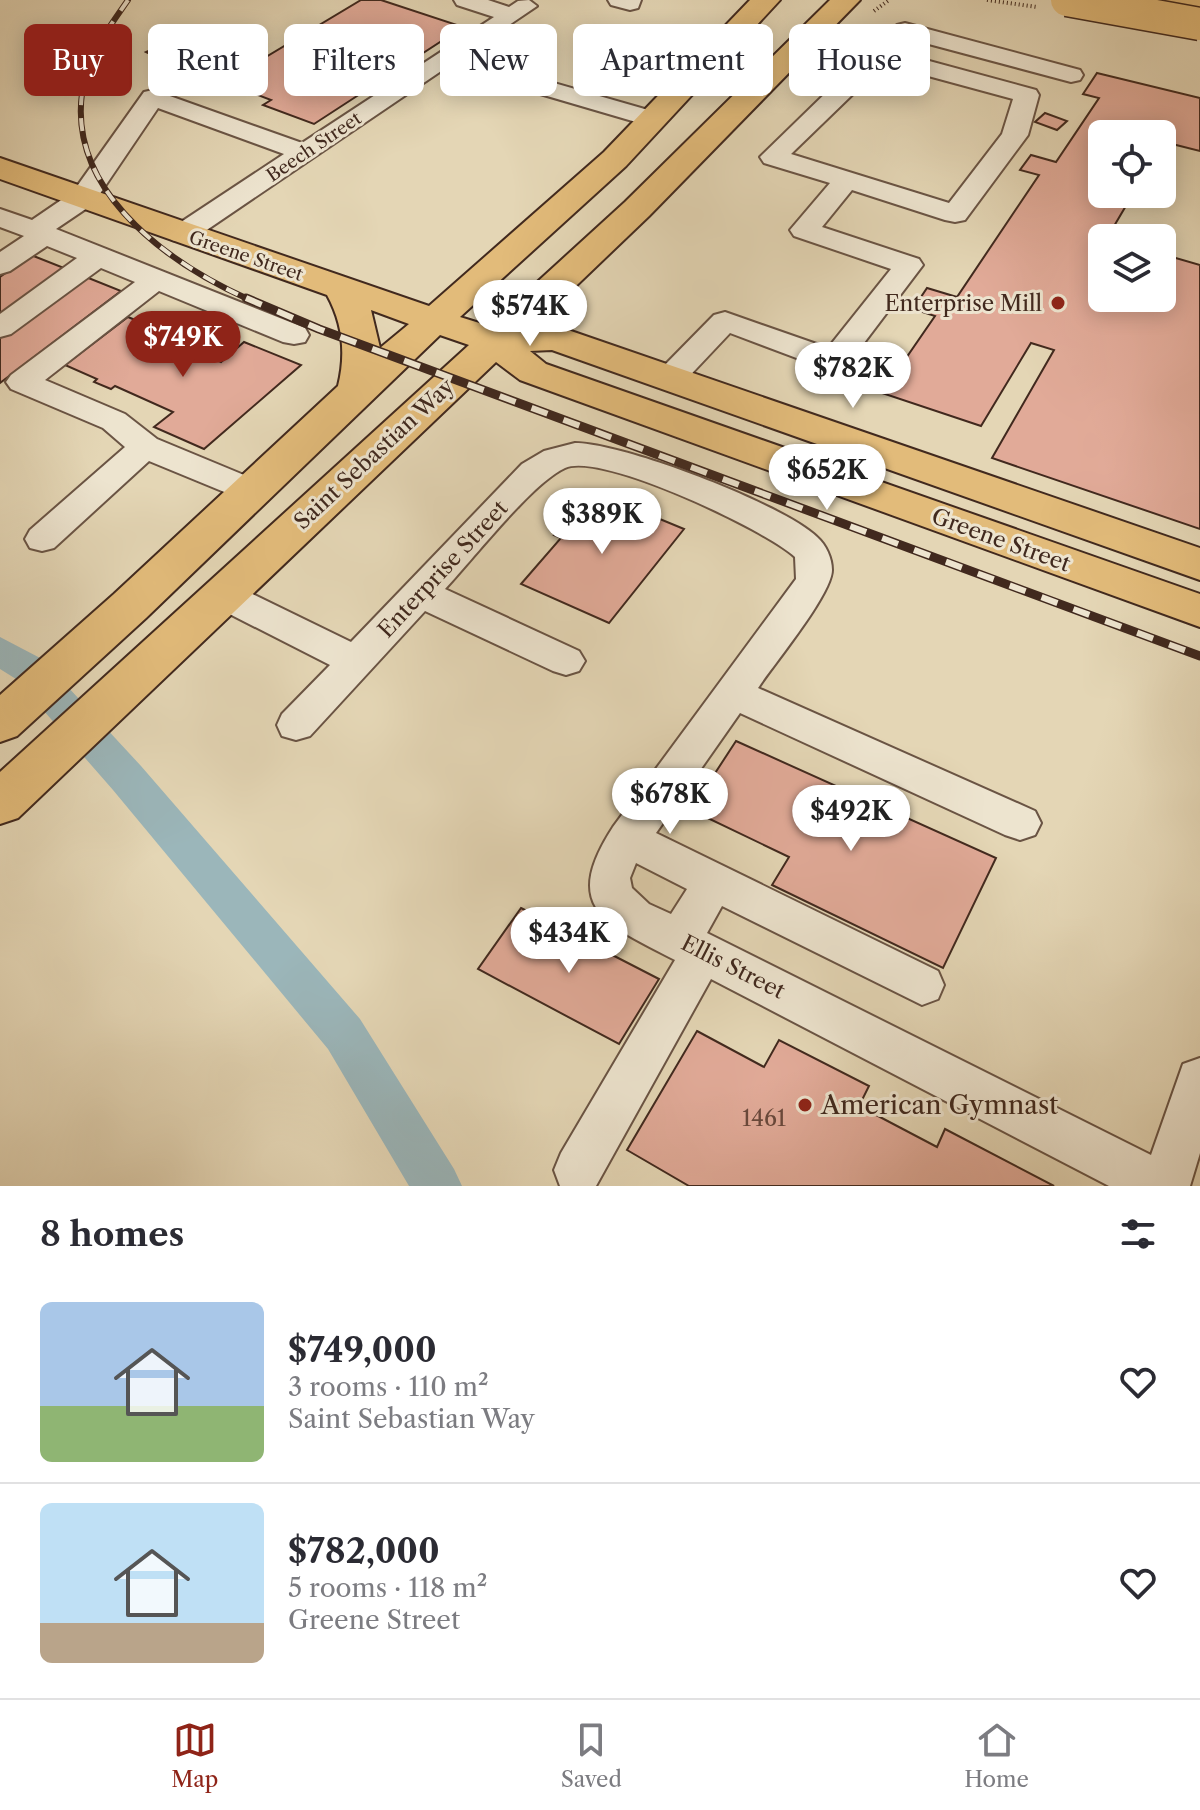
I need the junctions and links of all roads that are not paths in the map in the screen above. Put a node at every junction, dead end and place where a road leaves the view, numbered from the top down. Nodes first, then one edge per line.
1 (465, 0) edge
2 (619, 0) edge
3 (630, 0) edge
4 (846, 0) edge
5 (1067, 0) edge
6 (1178, 0) edge
7 (1200, 4) edge
8 (1200, 24) edge
9 (773, 27) edge
10 (930, 37) edge
11 (930, 69) edge
12 (1071, 75) dead end
13 (557, 91) edge
14 (683, 96) edge
15 (720, 96) edge
16 (840, 96) edge
17 (653, 119) junction
18 (305, 153) junction
19 (0, 168) edge
20 (846, 181) junction
21 (83, 198) junction
22 (0, 217) edge
23 (40, 233) junction
24 (182, 234) junction
25 (98, 256) junction
26 (0, 265) edge
27 (157, 279) junction
28 (342, 289) junction
29 (435, 321) junction
30 (0, 328) edge
31 (294, 335) dead end
32 (494, 341) junction
33 (669, 379) junction
34 (586, 391) junction
35 (356, 392) junction
36 (428, 404) junction
37 (145, 447) junction
38 (570, 453) joint
39 (251, 491) junction
40 (42, 539) dead end
41 (1200, 564) edge
42 (420, 593) junction
43 (223, 595) junction
44 (1200, 611) edge
45 (356, 661) junction
46 (566, 661) dead end
47 (733, 693) junction
48 (0, 723) edge
49 (296, 725) dead end
50 (8, 796) edge
51 (1020, 823) dead end
52 (628, 839) junction
53 (714, 882) junction
54 (691, 946) junction
55 (922, 985) dead end
56 (1197, 1097) edge
57 (578, 1170) dead end
58 (1163, 1186) edge

1 - 18 street, Beech Street
2 - 3 street
4 - 9 main road, Saint Sebastian Way
5 - 8 main road, bridge
6 - 7 main road
10 - 12 street
11 - 20 street
13 - 17 street
14 - 17 main road, Saint Sebastian Way
15 - 32 main road, Saint Sebastian Way
16 - 20 street
17 - 29 main road, Saint Sebastian Way
18 - 21 street
18 - 24 street, Beech Street
19 - 21 main road, Greene Street
20 - 33 street
21 - 23 street
21 - 24 main road, Greene Street
22 - 23 street
23 - 25 street
23 - 26 street
24 - 28 main road, Greene Street
25 - 27 street
25 - 30 street
27 - 31 street
27 - 37 street
28 - 29 main road, Greene Street
28 - 35 main road
29 - 32 main road, Greene Street
29 - 35 main road, Saint Sebastian Way
32 - 33 main road, Greene Street
32 - 34 main road, Greene Street
32 - 36 main road, Saint Sebastian Way
33 - 41 main road, Greene Street
34 - 36 main road
34 - 44 main road, Greene Street
35 - 39 main road, Saint Sebastian Way
36 - 43 main road, Saint Sebastian Way
37 - 39 street
37 - 40 street
38 - 42 street, Enterprise Street
38 - 47 street, Ellis Street
39 - 48 main road, Saint Sebastian Way
42 - 45 street, Enterprise Street
42 - 46 street
43 - 45 street
43 - 50 main road, Saint Sebastian Way
45 - 49 street, Enterprise Street
47 - 51 street
47 - 52 street, Ellis Street
52 - 53 street
52 - 54 street, Ellis Street
53 - 54 street
53 - 55 street
54 - 57 street
54 - 58 street, Ellis Street
56 - 58 street

